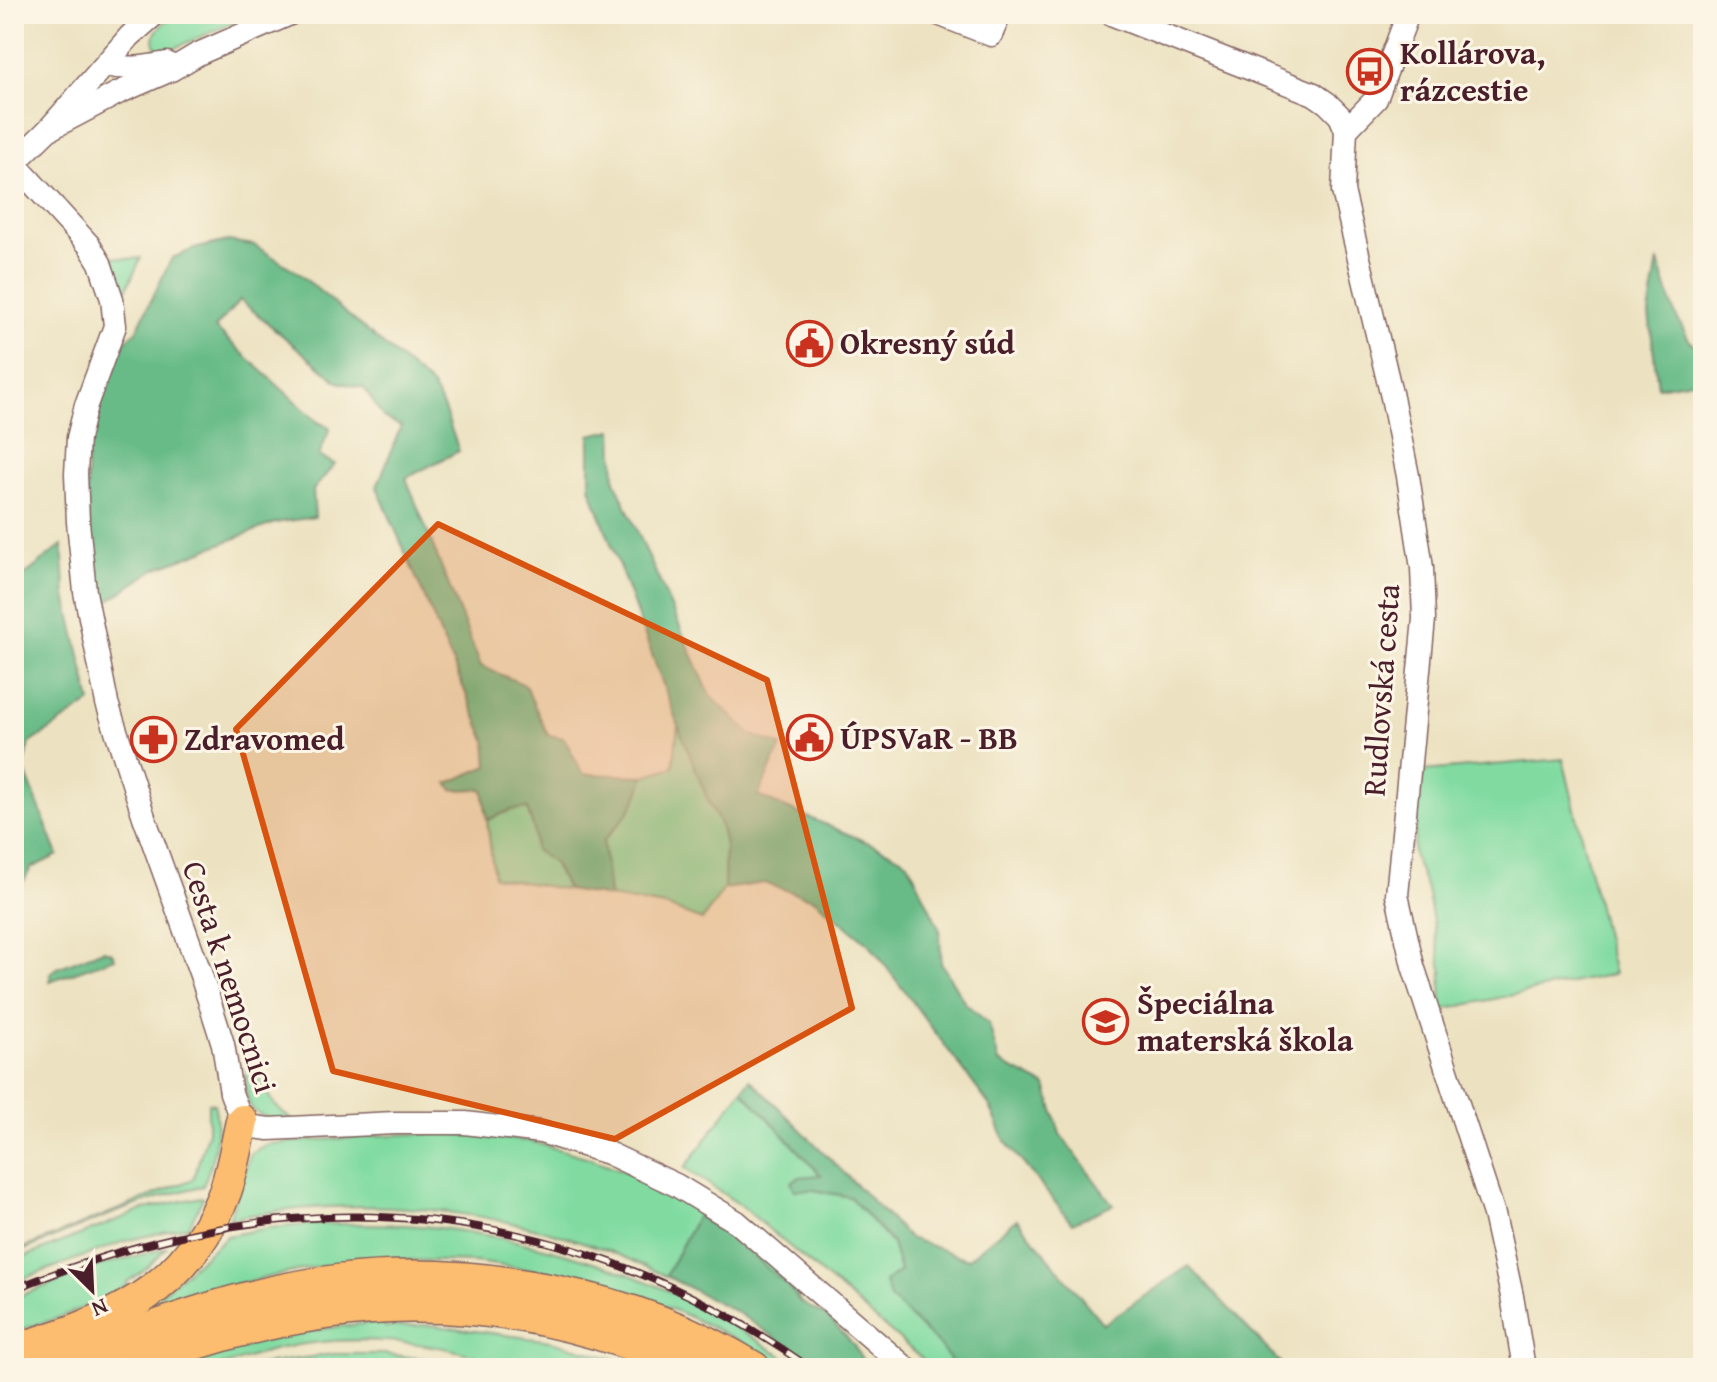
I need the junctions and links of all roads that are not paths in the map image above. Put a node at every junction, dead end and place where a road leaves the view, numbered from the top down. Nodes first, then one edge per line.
1 (155, 14) edge
2 (290, 14) edge
3 (938, 14) edge
4 (1000, 14) edge
5 (1111, 14) edge
6 (1408, 14) edge
7 (198, 54) junction
8 (105, 65) junction
9 (48, 130) junction
10 (1346, 130) junction
11 (14, 163) edge
12 (242, 1121) junction
13 (14, 1340) edge
14 (14, 1350) edge
15 (52, 1368) edge
16 (127, 1368) edge
17 (691, 1368) edge
18 (754, 1368) edge
19 (906, 1368) edge
20 (1524, 1368) edge

1 - 8 street
2 - 7 street
3 - 4 street
5 - 10 street
6 - 10 street
7 - 8 street
7 - 9 street
8 - 9 street
9 - 11 street
10 - 20 street, Rudlovská cesta
11 - 12 street, Cesta k nemocnici
12 - 13 highway
12 - 14 highway
12 - 19 street, Cesta k nemocnici
15 - 18 highway
16 - 17 highway

